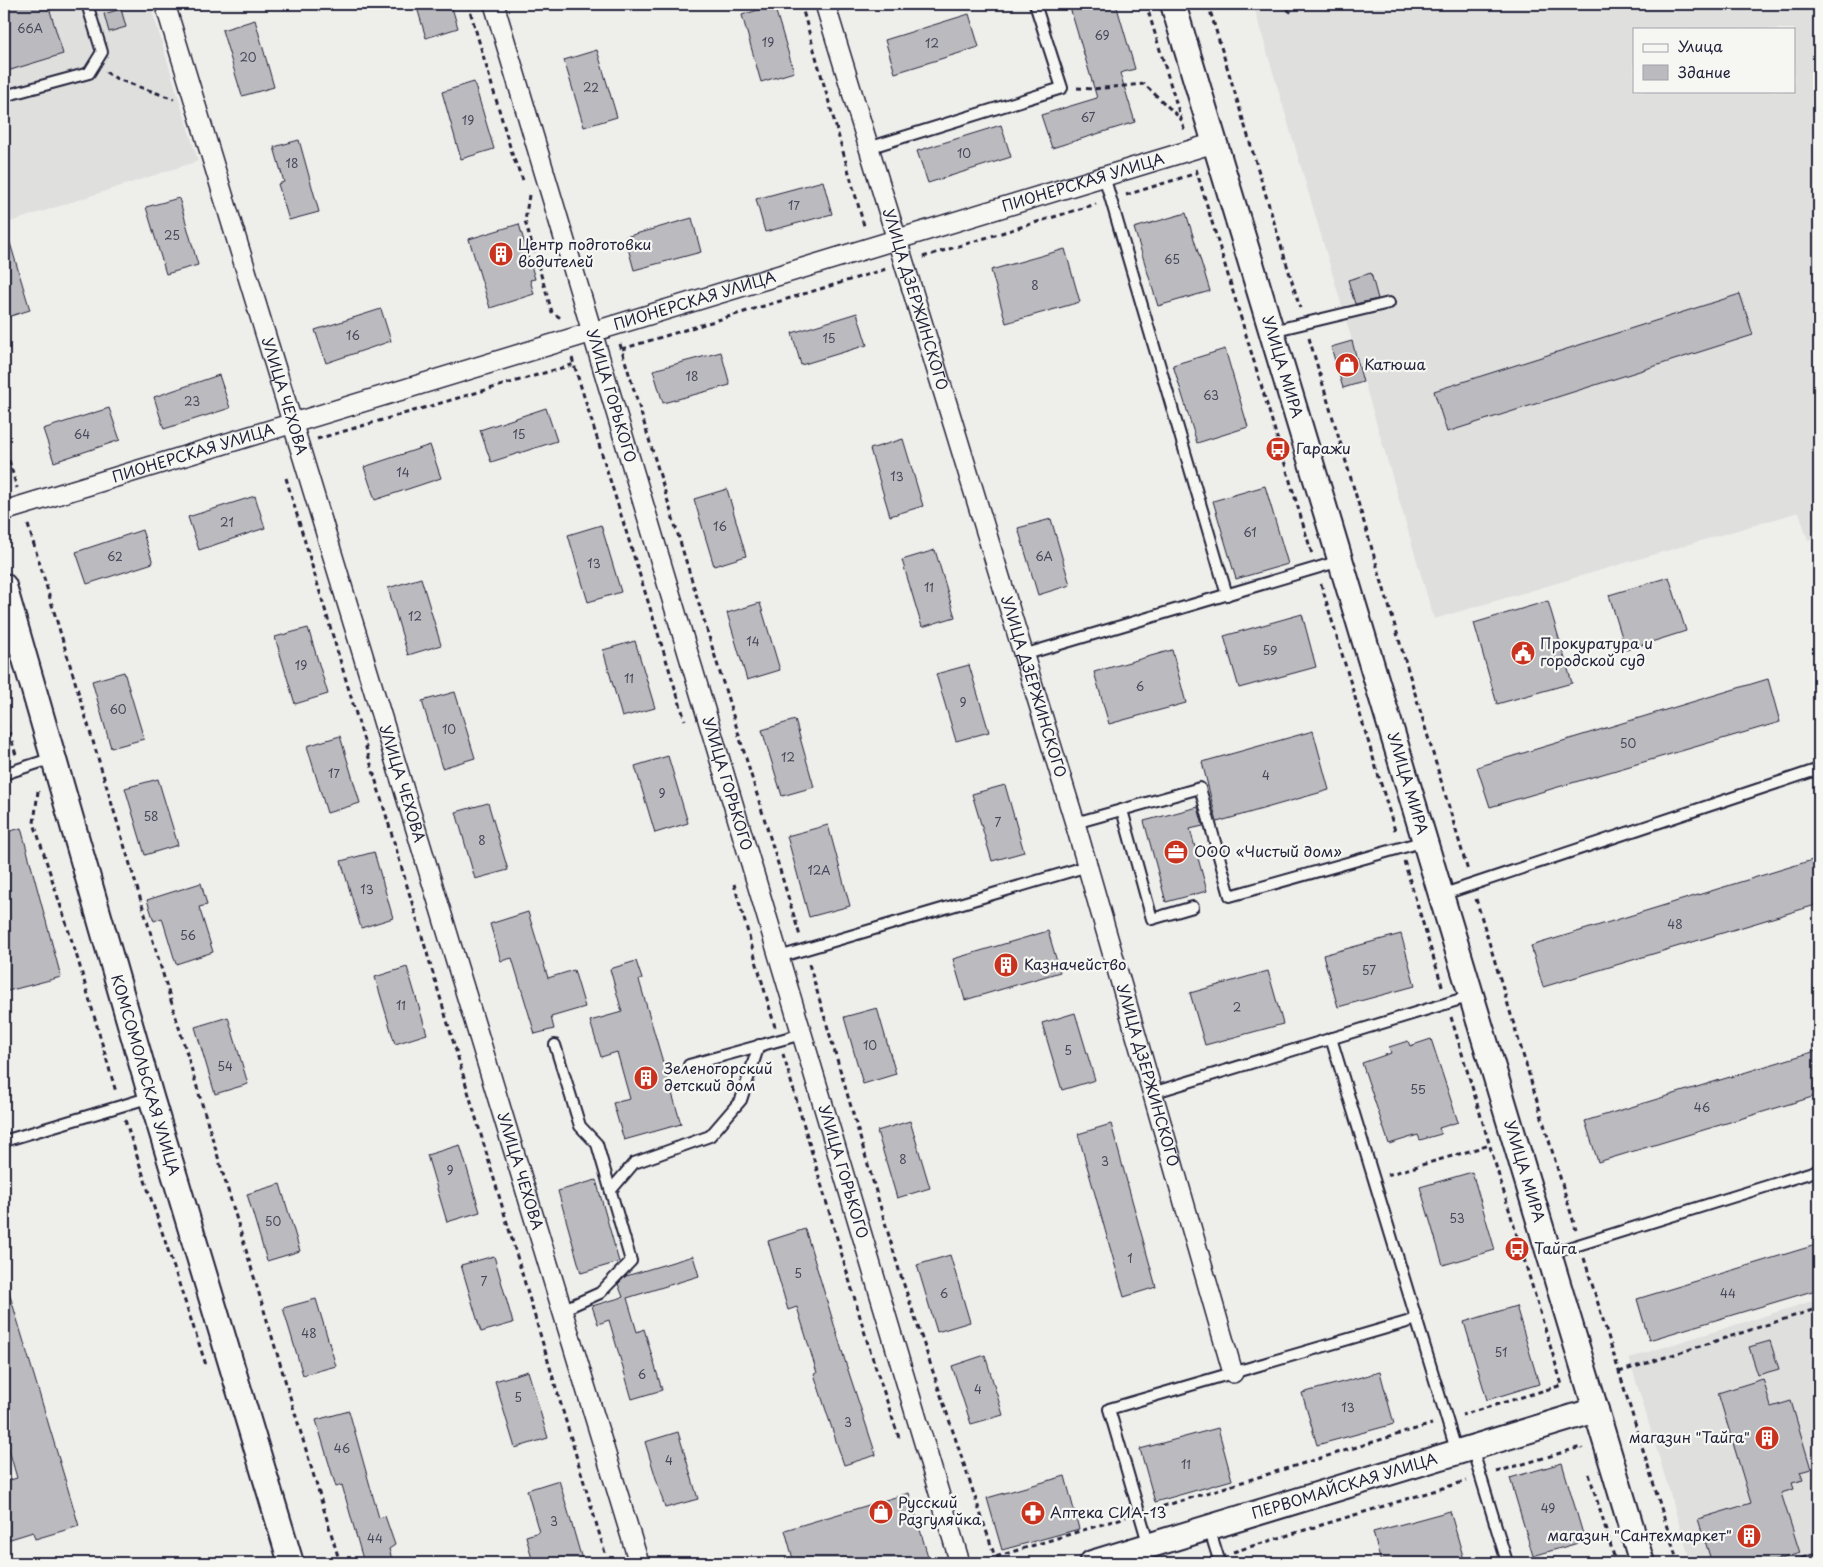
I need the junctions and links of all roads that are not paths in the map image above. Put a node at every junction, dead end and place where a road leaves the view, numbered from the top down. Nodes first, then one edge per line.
1 (87, 4) edge
2 (165, 4) edge
3 (494, 4) edge
4 (825, 4) edge
5 (1035, 4) edge
6 (1173, 4) edge
7 (4, 96) edge
8 (1214, 143) junction
9 (868, 148) junction
10 (1104, 176) junction
11 (896, 240) junction
12 (1389, 303) dead end
13 (592, 332) junction
14 (1271, 332) junction
15 (292, 423) junction
16 (4, 511) edge
17 (1340, 561) junction
18 (4, 586) edge
19 (1227, 595) junction
20 (1024, 656) junction
21 (48, 760) junction
22 (1819, 769) edge
23 (4, 774) edge
24 (1122, 810) junction
25 (1075, 823) junction
26 (1425, 841) junction
27 (1088, 866) junction
28 (1441, 895) junction
29 (1193, 907) dead end
30 (779, 957) junction
31 (1471, 996) junction
32 (802, 1034) junction
33 (1331, 1038) junction
34 (555, 1045) dead end
35 (759, 1045) junction
36 (689, 1065) dead end
37 (1152, 1093) junction
38 (152, 1097) junction
39 (4, 1141) edge
40 (1819, 1170) edge
41 (610, 1190) junction
42 (1549, 1254) junction
43 (562, 1310) junction
44 (1416, 1319) junction
45 (1233, 1373) junction
46 (1596, 1410) junction
47 (1464, 1450) junction
48 (1210, 1528) junction
49 (1149, 1546) junction
50 (1819, 1559) edge
51 (1219, 1560) edge
52 (291, 1563) edge
53 (639, 1563) edge
54 (960, 1563) edge
55 (1092, 1563) edge
56 (1505, 1563) edge
57 (1642, 1563) edge
58 (1806, 1563) edge

1 - 7 lane
2 - 15 street, УЛИЦА ЧЕХОВА
3 - 13 street, УЛИЦА ГОРЬКОГО
4 - 9 street, УЛИЦА ДЗЕРЖИНСКОГО
5 - 9 lane
6 - 8 street, УЛИЦА МИРА
8 - 10 street, ПИОНЕРСКАЯ УЛИЦА
8 - 14 street, УЛИЦА МИРА
9 - 11 street, УЛИЦА ДЗЕРЖИНСКОГО
10 - 11 street, ПИОНЕРСКАЯ УЛИЦА
10 - 19 lane
11 - 13 street, ПИОНЕРСКАЯ УЛИЦА
11 - 20 street, УЛИЦА ДЗЕРЖИНСКОГО
12 - 14 lane
13 - 15 street, ПИОНЕРСКАЯ УЛИЦА
13 - 30 street, УЛИЦА ГОРЬКОГО
14 - 17 street, УЛИЦА МИРА
15 - 16 street, ПИОНЕРСКАЯ УЛИЦА
15 - 43 street, УЛИЦА ЧЕХОВА
17 - 19 lane
17 - 26 street, УЛИЦА МИРА
18 - 21 street, КОМСОМОЛЬСКАЯ УЛИЦА
19 - 20 lane
20 - 25 street, УЛИЦА ДЗЕРЖИНСКОГО
21 - 23 lane
21 - 38 street, КОМСОМОЛЬСКАЯ УЛИЦА
22 - 28 lane
24 - 25 lane
24 - 26 lane
24 - 29 lane
25 - 27 street, УЛИЦА ДЗЕРЖИНСКОГО
26 - 28 street, УЛИЦА МИРА
27 - 30 lane
27 - 37 street, УЛИЦА ДЗЕРЖИНСКОГО
28 - 31 street, УЛИЦА МИРА
30 - 32 street, УЛИЦА ГОРЬКОГО
31 - 33 lane
31 - 42 street, УЛИЦА МИРА
32 - 35 lane
32 - 54 street, УЛИЦА ГОРЬКОГО
33 - 37 lane
33 - 44 lane
34 - 41 lane
35 - 36 lane
35 - 41 lane
37 - 45 street, УЛИЦА ДЗЕРЖИНСКОГО
38 - 39 lane
38 - 52 street, КОМСОМОЛЬСКАЯ УЛИЦА
40 - 42 lane
41 - 43 lane
42 - 46 street, УЛИЦА МИРА
43 - 53 street, УЛИЦА ЧЕХОВА
44 - 45 lane
44 - 47 lane
45 - 49 lane
46 - 47 street, ПЕРВОМАЙСКАЯ УЛИЦА
46 - 57 street, УЛИЦА МИРА
47 - 48 street, ПЕРВОМАЙСКАЯ УЛИЦА
47 - 56 lane
48 - 49 street, ПЕРВОМАЙСКАЯ УЛИЦА
48 - 51 lane
49 - 55 street, ПЕРВОМАЙСКАЯ УЛИЦА
50 - 58 lane

